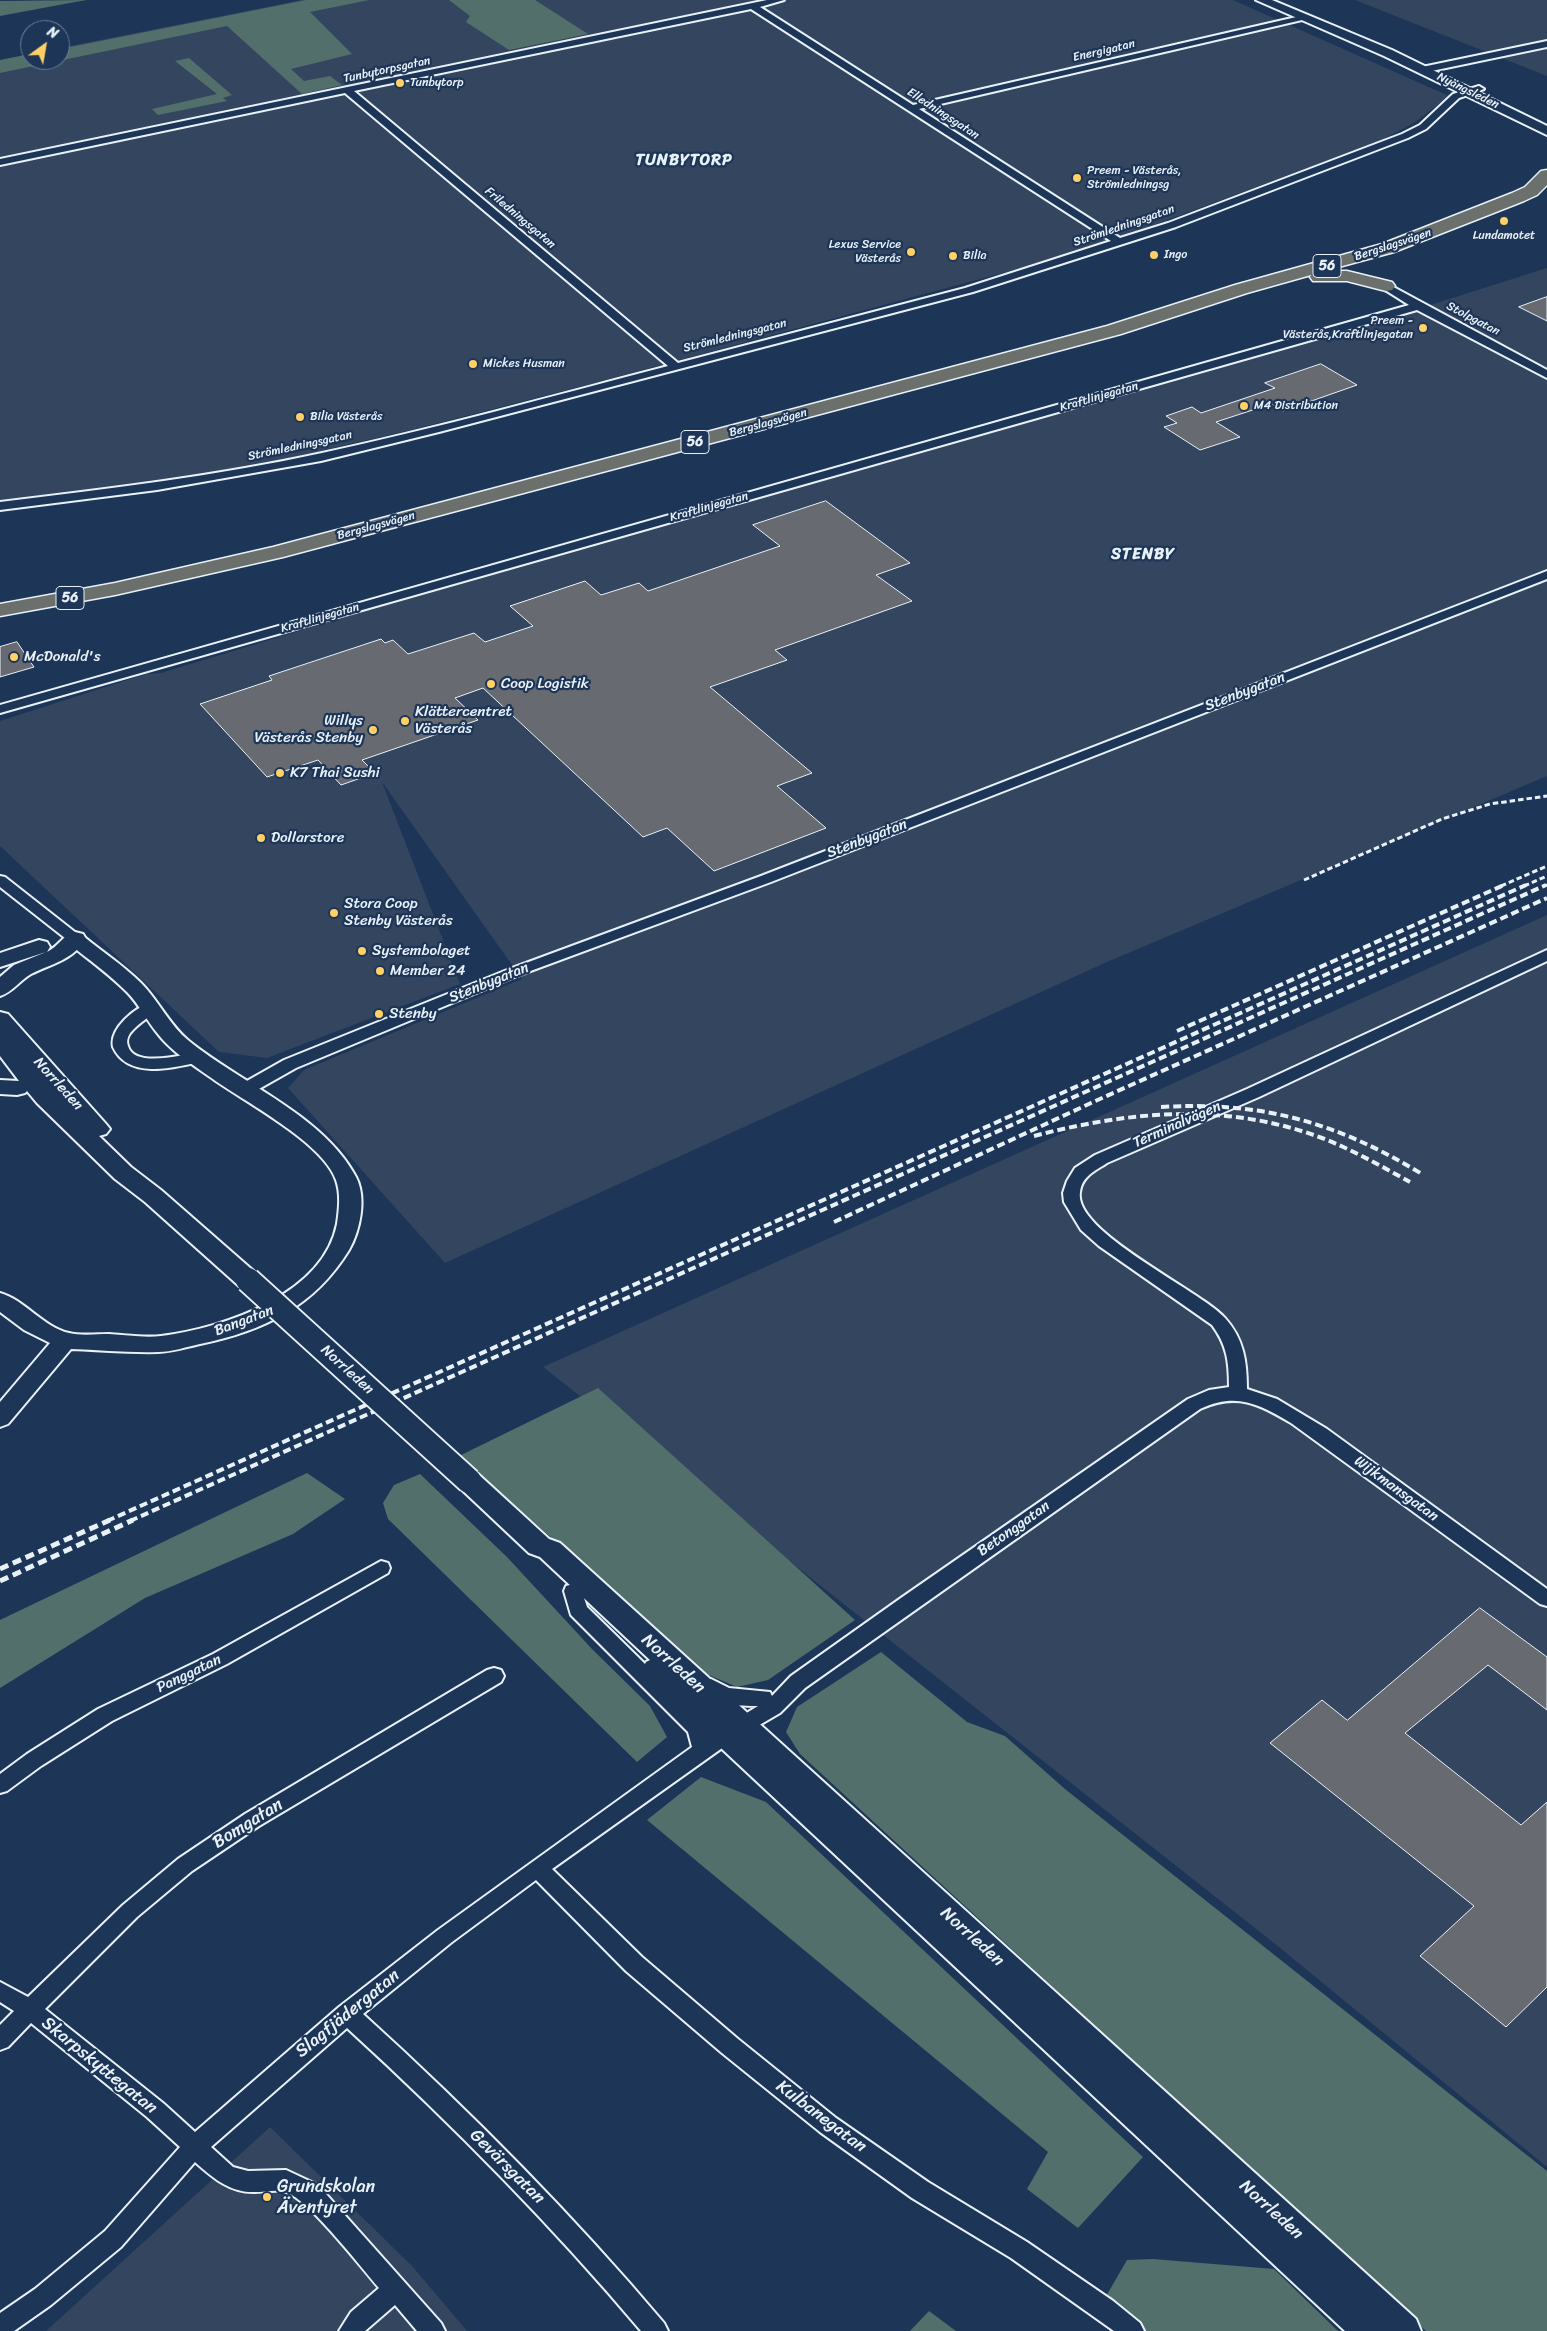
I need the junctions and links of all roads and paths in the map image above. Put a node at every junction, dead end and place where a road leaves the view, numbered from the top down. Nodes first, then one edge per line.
1 (780, 0) edge
2 (1262, 0) edge
3 (753, 6) junction
4 (1302, 17) junction
5 (1547, 44) edge
6 (1430, 70) junction
7 (348, 91) junction
8 (1480, 93) junction
9 (910, 108) junction
10 (1547, 122) edge
11 (1547, 131) edge
12 (0, 162) edge
13 (1547, 175) edge
14 (1547, 194) edge
15 (1119, 242) junction
16 (1392, 257) junction
17 (1319, 277) junction
18 (1386, 286) junction
19 (1418, 306) junction
20 (1114, 330) junction
21 (676, 366) junction
22 (1547, 375) edge
23 (0, 506) edge
24 (276, 553) junction
25 (1547, 575) edge
26 (0, 610) edge
27 (0, 618) edge
28 (0, 708) edge
29 (0, 880) edge
30 (75, 938) junction
31 (1547, 955) edge
32 (0, 960) edge
33 (0, 989) edge
34 (150, 1008) junction
35 (0, 1019) edge
36 (0, 1041) edge
37 (197, 1057) junction
38 (8, 1088) edge
39 (244, 1090) junction
40 (45, 1098) junction
41 (153, 1196) junction
42 (0, 1301) edge
43 (65, 1341) junction
44 (1238, 1393) junction
45 (0, 1418) edge
46 (539, 1546) junction
47 (381, 1568) dead end
48 (1547, 1599) edge
49 (620, 1616) junction
50 (494, 1676) dead end
51 (768, 1702) junction
52 (727, 1733) junction
53 (772, 1754) junction
54 (0, 1785) edge
55 (537, 1868) junction
56 (0, 1991) edge
57 (29, 2009) junction
58 (347, 2014) junction
59 (0, 2040) edge
60 (194, 2147) junction
61 (396, 2289) junction
62 (0, 2327) edge
63 (351, 2331) edge
64 (433, 2331) edge
65 (656, 2331) edge
66 (1132, 2331) edge
67 (1370, 2331) edge
68 (1404, 2331) edge

1 - 3 street, Tunbytorpsgatan
2 - 4 street, Nyängsleden
3 - 7 street, Tunbytorpsgatan
3 - 9 street, Elledningsgatan
4 - 6 street, Nyängsleden
4 - 9 street, Energigatan
5 - 6 street
6 - 8 street, Nyängsleden
7 - 12 street, Tunbytorpsgatan
7 - 21 street, Friledningsgatan
8 - 10 street, Nyängsleden
8 - 11 street, Nyängsleden
8 - 15 street, Strömledningsgatan
9 - 15 street, Elledningsgatan
13 - 20 highway, Bergslagsvägen / 56
14 - 16 highway, Bergslagsvägen / 56
15 - 21 street, Strömledningsgatan
16 - 17 highway, Bergslagsvägen / 56
16 - 18 highway
17 - 18 highway
17 - 20 highway, Bergslagsvägen / 56
18 - 19 street, Stolpgatan
19 - 22 street, Stolpgatan
19 - 28 street, Kraftlinjegatan
20 - 24 highway, Bergslagsvägen / 56
21 - 23 street, Strömledningsgatan
24 - 26 highway, Bergslagsvägen / 56
24 - 27 highway, Bergslagsvägen / 56
25 - 39 street, Stenbygatan
29 - 30 street
30 - 32 main road
30 - 33 main road
30 - 34 street
31 - 44 street, Terminalvägen
34 - 37 street
34 - 37 street
35 - 41 main road, Norrleden
36 - 40 main road, Norrleden
37 - 39 street
38 - 40 street
39 - 43 street, Bangatan
40 - 41 main road, Norrleden
41 - 46 main road, Norrleden, bridge
42 - 43 street, Bangatan
43 - 45 street
44 - 48 street, Wijkmansgatan
44 - 51 street, Betonggatan
46 - 49 main road, Norrleden
46 - 52 main road, Norrleden
47 - 54 street, Panggatan
49 - 51 street
49 - 52 main road, Norrleden
50 - 57 street, Bomgatan
51 - 52 street, Betonggatan
51 - 53 street, Betonggatan
52 - 53 main road, Norrleden
52 - 55 street, Slagfjädergatan
52 - 67 main road, Norrleden
53 - 68 main road, Norrleden
55 - 58 street, Slagfjädergatan
55 - 66 street, Kulbanegatan
56 - 57 street, Skarpskyttegatan
57 - 59 street
57 - 60 street, Skarpskyttegatan
58 - 60 street, Slagfjädergatan
58 - 65 street, Gevärsgatan
60 - 61 street
60 - 62 street, Slagfjädergatan
61 - 63 street
61 - 64 street

